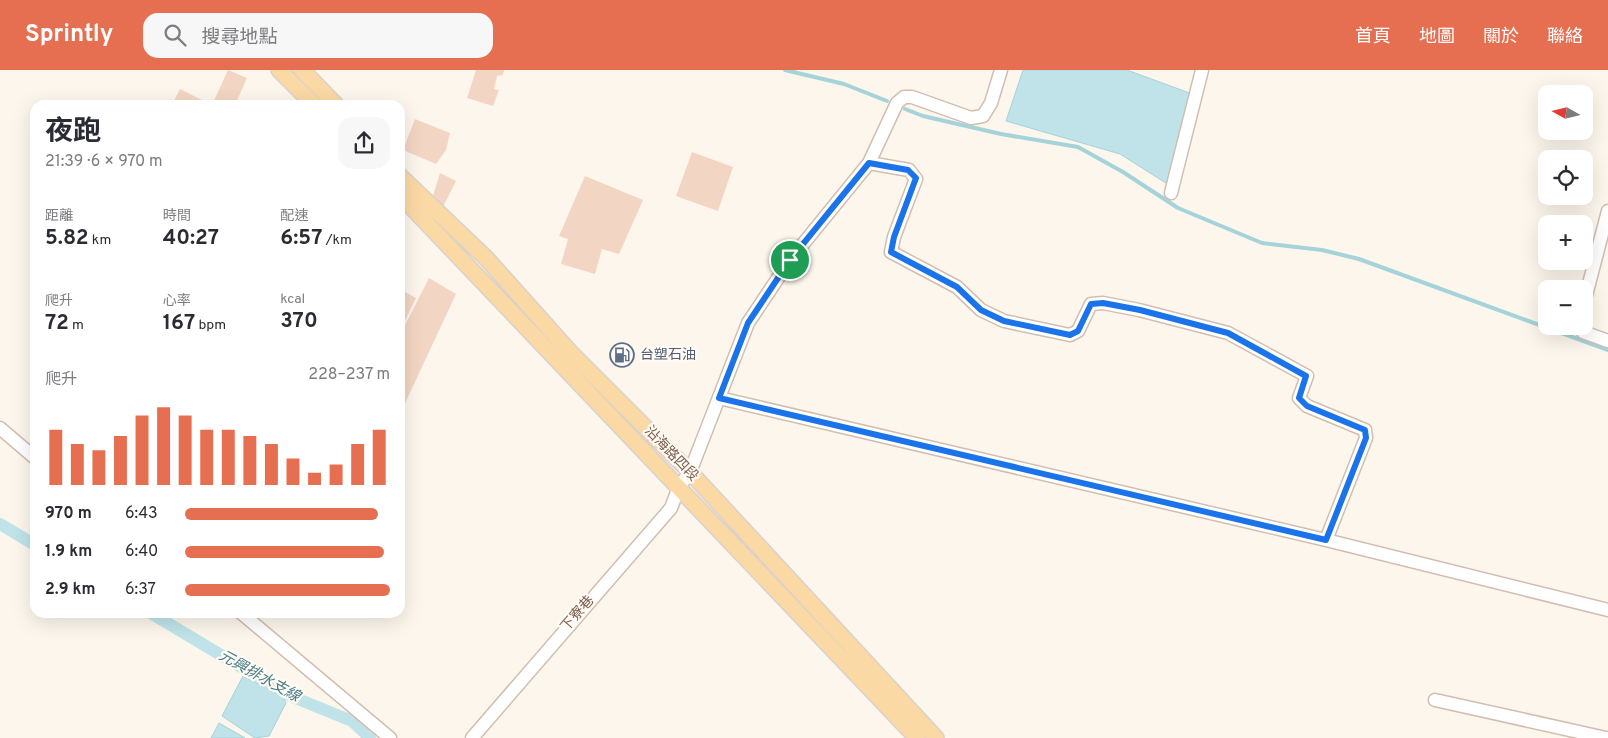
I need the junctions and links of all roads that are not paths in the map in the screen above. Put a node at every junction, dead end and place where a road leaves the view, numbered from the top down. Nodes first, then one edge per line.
1 (279, 70) edge
2 (302, 70) edge
3 (1001, 70) edge
4 (1202, 70) edge
5 (309, 100) edge
6 (331, 100) edge
7 (869, 163) junction
8 (405, 181) edge
9 (1171, 193) dead end
10 (405, 200) edge
11 (1608, 211) edge
12 (1590, 280) edge
13 (1591, 335) edge
14 (1608, 341) edge
15 (719, 398) junction
16 (0, 428) edge
17 (30, 454) edge
18 (690, 472) junction
19 (679, 487) junction
20 (1326, 540) junction
21 (1608, 610) edge
22 (247, 618) edge
23 (1435, 700) dead end
24 (390, 738) edge
25 (472, 738) edge
26 (917, 738) edge
27 (936, 738) edge
28 (1606, 738) edge

1 - 5 main road
2 - 6 main road
3 - 7 street, 下寮巷
4 - 9 street
7 - 15 street, 下寮巷
7 - 20 street
8 - 18 main road, 沿海路四段
10 - 19 main road, 沿海路四段
11 - 12 street
13 - 14 street
15 - 18 street, 下寮巷
15 - 20 street
16 - 17 street
18 - 19 street, 下寮巷
18 - 27 main road, 沿海路四段
19 - 25 street, 下寮巷
19 - 26 main road, 沿海路四段
20 - 21 street
22 - 24 street
23 - 28 street

